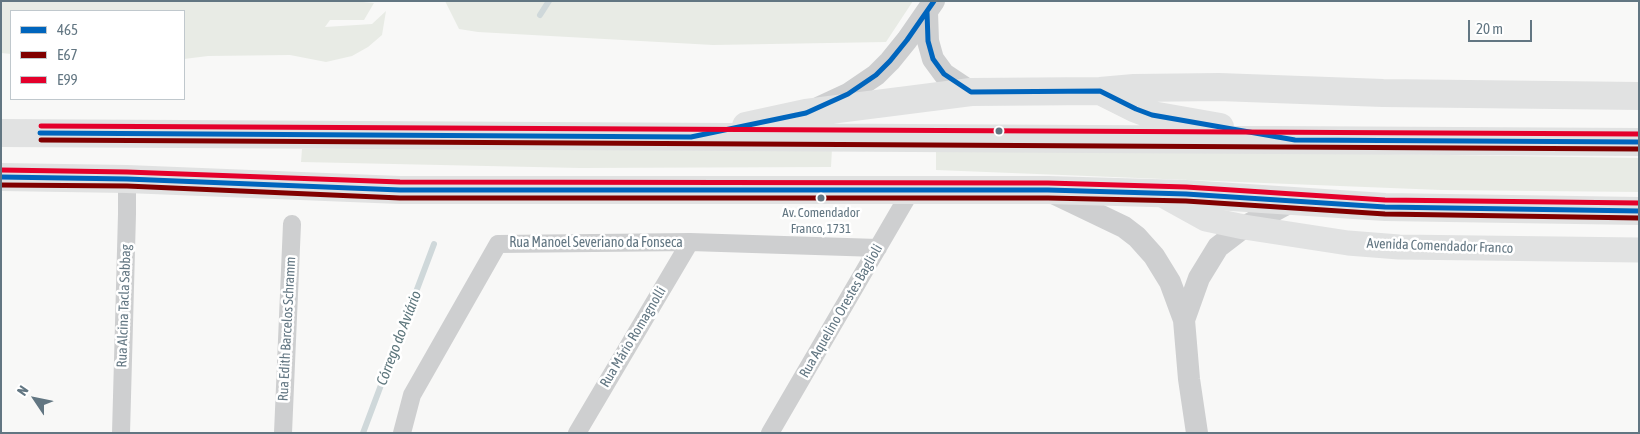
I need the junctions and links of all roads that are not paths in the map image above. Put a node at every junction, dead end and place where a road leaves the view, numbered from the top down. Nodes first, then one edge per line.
1 (931, 7) edge
2 (1100, 91) junction
3 (972, 92) junction
4 (1639, 96) edge
5 (806, 113) junction
6 (1, 133) edge
7 (691, 137) junction
8 (1295, 140) junction
9 (1639, 142) edge
10 (1, 177) edge
11 (127, 179) junction
12 (912, 189) junction
13 (1048, 190) junction
14 (1159, 193) junction
15 (1292, 201) junction
16 (1639, 211) edge
17 (292, 224) dead end
18 (1244, 227) junction
19 (690, 242) junction
20 (878, 248) junction
21 (1639, 250) edge
22 (1184, 320) junction
23 (120, 433) edge
24 (282, 433) edge
25 (402, 433) edge
26 (577, 433) edge
27 (770, 433) edge
28 (1197, 433) edge

1 - 3 street
1 - 5 street
2 - 3 highway
2 - 4 highway
2 - 8 highway
3 - 5 highway
5 - 7 highway
6 - 7 highway
7 - 8 highway
8 - 9 highway
10 - 11 highway, Avenida Comendador Franco
11 - 12 highway, Avenida Comendador Franco
11 - 23 street, Rua Alcina Tacla Sabbag
12 - 13 highway, Avenida Comendador Franco
12 - 20 street, Rua Aquelino Orestes Baglioli
13 - 14 highway, Avenida Comendador Franco
13 - 22 street
14 - 15 highway, Avenida Comendador Franco
14 - 18 main road, Avenida Comendador Franco
15 - 16 highway, Avenida Comendador Franco
15 - 18 street
17 - 24 street, Rua Edith Barcelos Schramm
18 - 21 main road, Avenida Comendador Franco
18 - 22 street
19 - 20 street, Rua Manoel Severiano da Fonseca
19 - 25 street, Rua Manoel Severiano da Fonseca
19 - 26 street, Rua Mário Romagnolli
20 - 27 street, Rua Aquelino Orestes Baglioli
22 - 28 street

